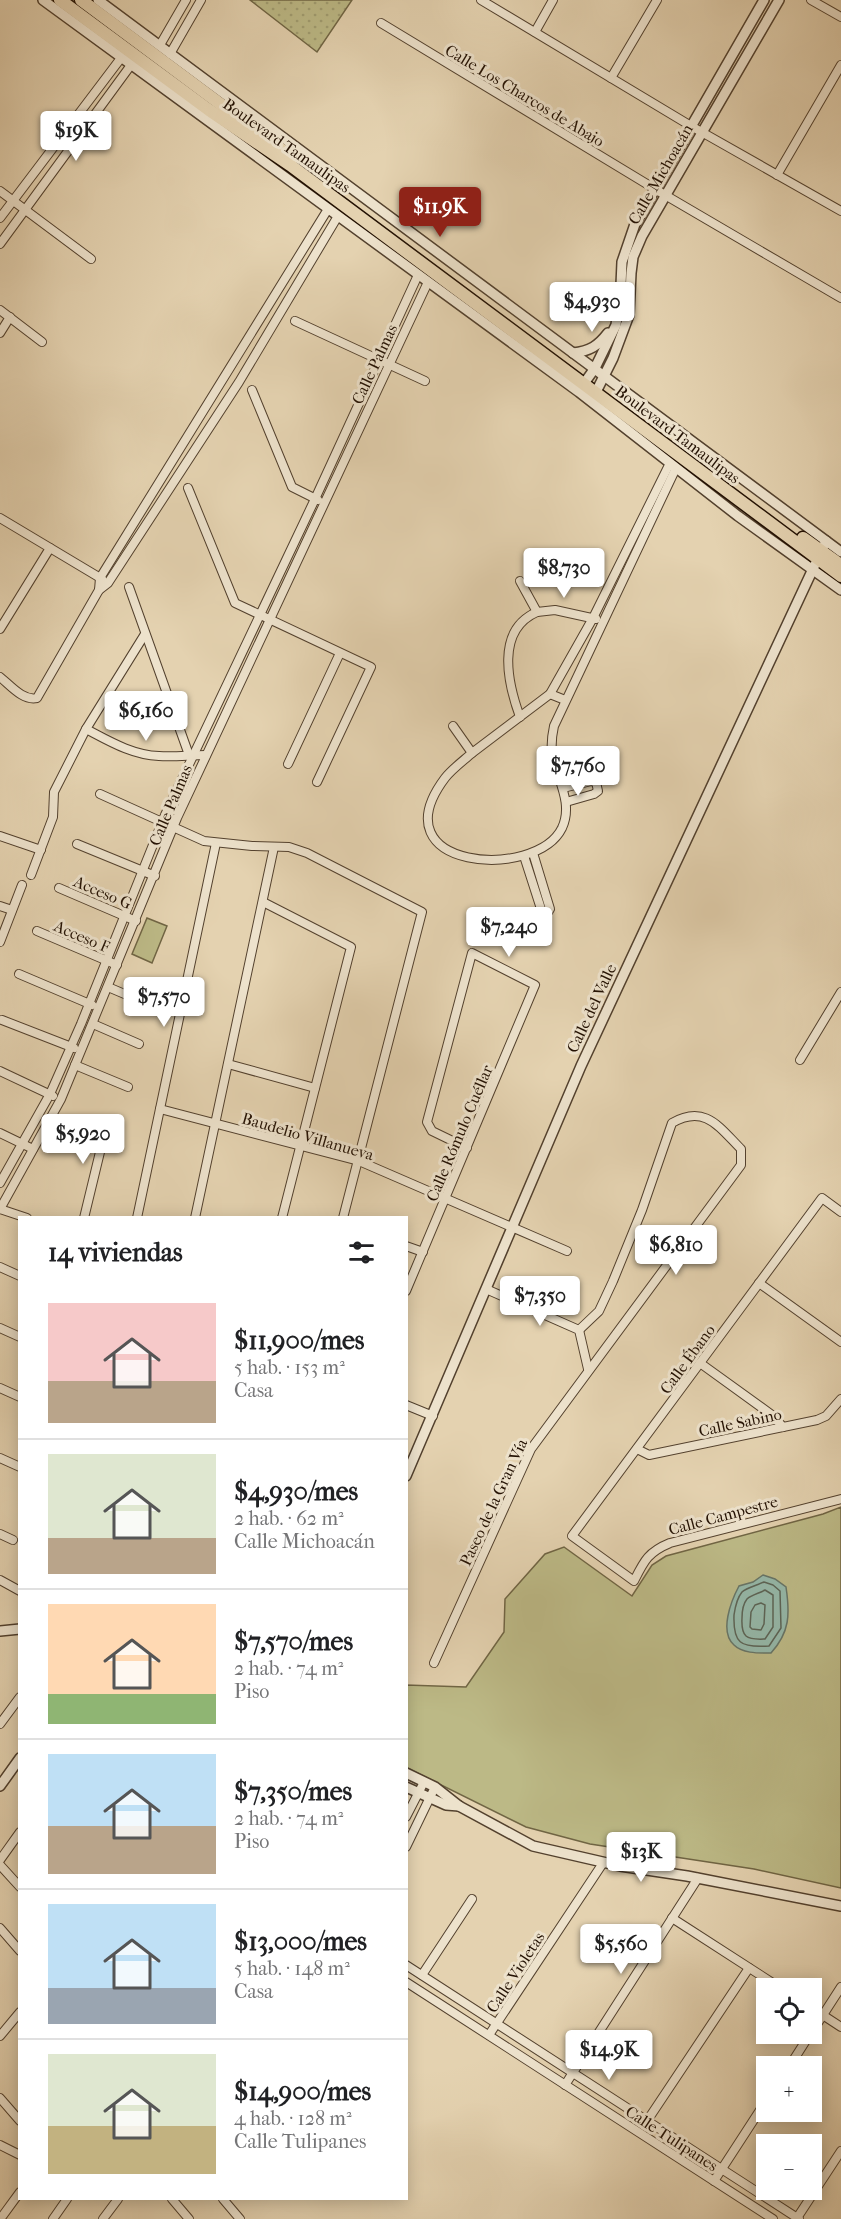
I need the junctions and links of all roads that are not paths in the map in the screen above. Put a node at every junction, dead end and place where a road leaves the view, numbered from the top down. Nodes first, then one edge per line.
1 (44, 0) edge
2 (60, 0) edge
3 (81, 0) edge
4 (98, 0) edge
5 (186, 0) edge
6 (201, 0) edge
7 (481, 0) edge
8 (553, 0) edge
9 (657, 0) edge
10 (764, 0) edge
11 (779, 0) edge
12 (811, 0) edge
13 (841, 17) edge
14 (381, 23) dead end
15 (535, 32) junction
16 (129, 36) junction
17 (160, 45) junction
18 (165, 56) junction
19 (127, 58) junction
20 (841, 65) edge
21 (164, 77) junction
22 (611, 78) junction
23 (691, 126) junction
24 (702, 132) junction
25 (276, 151) junction
26 (298, 161) junction
27 (280, 173) junction
28 (777, 175) junction
29 (655, 189) junction
30 (0, 191) edge
31 (665, 195) junction
32 (13, 201) junction
33 (328, 208) junction
34 (25, 210) junction
35 (841, 211) edge
36 (338, 216) junction
37 (0, 218) edge
38 (389, 223) junction
39 (0, 244) edge
40 (91, 259) dead end
41 (418, 275) junction
42 (428, 282) junction
43 (282, 285) junction
44 (294, 291) junction
45 (841, 298) edge
46 (0, 310) edge
47 (481, 314) junction
48 (10, 317) junction
49 (295, 321) dead end
50 (616, 325) junction
51 (0, 333) edge
52 (42, 342) dead end
53 (573, 353) junction
54 (379, 360) junction
55 (389, 364) junction
56 (226, 374) junction
57 (425, 381) dead end
58 (238, 382) junction
59 (592, 385) junction
60 (252, 390) dead end
61 (635, 429) junction
62 (171, 463) junction
63 (673, 466) junction
64 (181, 472) junction
65 (188, 488) dead end
66 (315, 499) junction
67 (324, 504) junction
68 (0, 518) edge
69 (50, 548) junction
70 (841, 552) edge
71 (820, 555) junction
72 (841, 565) edge
73 (841, 576) edge
74 (100, 578) junction
75 (520, 581) dead end
76 (108, 583) junction
77 (129, 587) dead end
78 (841, 590) edge
79 (99, 591) junction
80 (537, 612) junction
81 (260, 615) junction
82 (593, 618) junction
83 (271, 620) junction
84 (602, 622) junction
85 (0, 629) edge
86 (145, 634) junction
87 (340, 652) junction
88 (0, 677) edge
89 (550, 694) junction
90 (565, 700) junction
91 (520, 717) junction
92 (453, 726) dead end
93 (86, 729) junction
94 (472, 753) junction
95 (191, 755) junction
96 (206, 755) junction
97 (288, 764) dead end
98 (317, 782) dead end
99 (563, 788) junction
100 (100, 794) dead end
101 (566, 802) junction
102 (162, 823) junction
103 (173, 828) junction
104 (0, 836) edge
105 (216, 843) junction
106 (76, 844) dead end
107 (274, 847) junction
108 (41, 850) junction
109 (533, 853) junction
110 (524, 856) junction
111 (143, 871) junction
112 (31, 875) dead end
113 (154, 876) junction
114 (541, 880) junction
115 (532, 884) junction
116 (22, 885) dead end
117 (59, 888) dead end
118 (262, 902) junction
119 (0, 906) edge
120 (12, 910) junction
121 (125, 916) junction
122 (136, 921) junction
123 (37, 931) dead end
124 (0, 942) edge
125 (107, 960) junction
126 (117, 965) junction
127 (19, 974) dead end
128 (108, 987) junction
129 (841, 992) edge
130 (89, 1004) junction
131 (148, 1004) dead end
132 (99, 1008) junction
133 (2, 1020) dead end
134 (93, 1024) junction
135 (139, 1044) dead end
136 (71, 1047) junction
137 (81, 1051) junction
138 (800, 1060) dead end
139 (75, 1065) junction
140 (228, 1065) junction
141 (0, 1071) edge
142 (128, 1087) dead end
143 (315, 1088) junction
144 (50, 1094) junction
145 (61, 1099) junction
146 (160, 1109) junction
147 (108, 1119) dead end
148 (215, 1124) junction
149 (0, 1133) edge
150 (22, 1144) junction
151 (300, 1146) junction
152 (467, 1148) junction
153 (33, 1149) junction
154 (359, 1161) junction
155 (0, 1183) edge
156 (445, 1199) junction
157 (0, 1209) edge
158 (841, 1212) edge
159 (21, 1216) edge
160 (84, 1216) edge
161 (137, 1216) edge
162 (195, 1216) edge
163 (282, 1216) edge
164 (344, 1216) edge
165 (511, 1227) junction
166 (408, 1247) edge
167 (567, 1251) dead end
168 (423, 1252) junction
169 (0, 1267) edge
170 (18, 1275) edge
171 (759, 1283) junction
172 (408, 1286) edge
173 (486, 1289) junction
174 (0, 1328) edge
175 (579, 1330) junction
176 (18, 1336) edge
177 (841, 1342) edge
178 (700, 1364) junction
179 (588, 1370) junction
180 (0, 1388) edge
181 (18, 1396) edge
182 (841, 1399) edge
183 (408, 1406) edge
184 (433, 1416) junction
185 (783, 1427) junction
186 (638, 1449) junction
187 (0, 1458) edge
188 (18, 1466) edge
189 (408, 1472) edge
190 (841, 1499) edge
191 (0, 1534) edge
192 (572, 1536) joint
193 (13, 1540) dead end
194 (0, 1580) edge
195 (18, 1590) edge
196 (18, 1629) edge
197 (0, 1631) edge
198 (434, 1663) dead end
199 (18, 1700) edge
200 (0, 1724) edge
201 (18, 1761) edge
202 (408, 1774) edge
203 (424, 1782) junction
204 (0, 1786) edge
205 (435, 1787) junction
206 (408, 1788) edge
207 (418, 1792) junction
208 (430, 1798) junction
209 (459, 1806) junction
210 (408, 1813) edge
211 (18, 1835) edge
212 (408, 1843) edge
213 (0, 1860) edge
214 (603, 1863) junction
215 (0, 1865) edge
216 (698, 1878) junction
217 (18, 1885) edge
218 (472, 1899) dead end
219 (841, 1906) edge
220 (672, 1918) junction
221 (1, 1932) edge
222 (18, 1949) edge
223 (408, 1966) edge
224 (749, 1968) junction
225 (422, 1975) junction
226 (765, 1978) edge
227 (408, 1983) edge
228 (841, 1987) edge
229 (822, 2015) joint
230 (18, 2016) edge
231 (497, 2023) junction
232 (841, 2027) edge
233 (489, 2035) junction
234 (0, 2036) edge
235 (573, 2073) junction
236 (565, 2085) junction
237 (0, 2098) edge
238 (756, 2116) edge
239 (18, 2119) edge
240 (647, 2121) junction
241 (0, 2145) edge
242 (841, 2151) edge
243 (18, 2154) edge
244 (722, 2169) junction
245 (714, 2181) junction
246 (18, 2195) edge
247 (67, 2200) edge
248 (117, 2200) edge
249 (173, 2200) edge
250 (224, 2200) edge
251 (1, 2218) edge
252 (186, 2218) edge
253 (798, 2218) edge
254 (53, 2219) edge
255 (103, 2219) edge
256 (240, 2219) edge
257 (772, 2219) edge

1 - 19 street
2 - 19 main road, Boulevard Tamaulipas
3 - 16 main road, Boulevard Tamaulipas
4 - 17 street
5 - 17 street
6 - 18 street
7 - 15 street
8 - 15 street
9 - 22 street
10 - 23 street, Calle Michoacán
11 - 24 street, Calle Michoacán
12 - 13 street
14 - 29 street, Calle Los Charcos de Abajo
15 - 22 street
16 - 18 main road, Boulevard Tamaulipas
16 - 19 main road
17 - 18 main road
18 - 21 main road
18 - 25 main road, Boulevard Tamaulipas
19 - 21 main road, Boulevard Tamaulipas
19 - 25 street
19 - 32 street
19 - 34 street
20 - 28 street
21 - 25 main road, Boulevard Tamaulipas
22 - 23 street
23 - 24 street
23 - 29 street, Calle Michoacán
24 - 28 street
24 - 31 street, Calle Michoacán
25 - 26 main road, Boulevard Tamaulipas
25 - 26 street
25 - 27 street
26 - 27 street
26 - 38 main road, Boulevard Tamaulipas
26 - 47 main road, Boulevard Tamaulipas
27 - 33 street
28 - 35 street
29 - 31 street, Calle Los Charcos de Abajo
29 - 50 street, Calle Michoacán
30 - 32 street
31 - 45 street
31 - 59 street, Calle Michoacán
32 - 34 street
32 - 37 street
33 - 36 street
33 - 43 street
34 - 39 street
34 - 40 street
36 - 41 street
36 - 44 street
38 - 53 street
38 - 59 main road, Boulevard Tamaulipas
41 - 42 street
41 - 54 street, Calle Palmas
42 - 47 street
42 - 55 street, Calle Palmas
43 - 44 street
43 - 56 street
44 - 58 street
46 - 48 street
47 - 59 main road, Boulevard Tamaulipas
48 - 51 street
48 - 52 street
49 - 54 street
50 - 53 street
50 - 59 street, Calle Michoacán
53 - 59 street
54 - 55 street
54 - 66 street, Calle Palmas
55 - 57 street
55 - 67 street, Calle Palmas
56 - 58 street
56 - 62 street
58 - 64 street
59 - 61 main road, Boulevard Tamaulipas
59 - 71 main road, Boulevard Tamaulipas
60 - 66 street
61 - 63 street
61 - 71 main road, Boulevard Tamaulipas
62 - 64 street
62 - 74 street
63 - 71 street
63 - 82 street
63 - 84 street
64 - 76 street
65 - 81 street
66 - 67 street
66 - 81 street, Calle Palmas
67 - 83 street, Calle Palmas
68 - 69 street
69 - 74 street
69 - 85 street
70 - 71 street
71 - 72 main road, Boulevard Tamaulipas
71 - 73 main road, Boulevard Tamaulipas
71 - 78 street
71 - 165 street, Calle del Valle
74 - 76 street
74 - 79 street
75 - 80 street
76 - 79 street
77 - 86 street
79 - 88 street
80 - 82 street
80 - 91 street
81 - 83 street
81 - 95 street, Calle Palmas
82 - 84 street
82 - 89 street
83 - 87 street
83 - 96 street, Calle Palmas
84 - 90 street
86 - 93 street
86 - 95 street
87 - 97 street
87 - 98 street
89 - 90 street
89 - 91 street
90 - 99 street
91 - 94 street
92 - 94 street
93 - 95 street
93 - 108 street
94 - 110 street
95 - 96 street
95 - 102 street, Calle Palmas
96 - 103 street, Calle Palmas
99 - 101 street
99 - 101 street
100 - 102 street
101 - 109 street
102 - 103 street
102 - 111 street, Calle Palmas
103 - 105 street
103 - 113 street, Calle Palmas
104 - 108 street
105 - 107 street
105 - 146 street
106 - 111 street
107 - 118 street
107 - 154 street
108 - 112 street
109 - 110 street
109 - 114 street
110 - 115 street
111 - 113 street
111 - 121 street, Calle Palmas
113 - 122 street, Calle Palmas
114 - 115 street
114 - 115 street
116 - 120 street
117 - 121 street, Acceso G
118 - 140 street
118 - 143 street
119 - 120 street
120 - 124 street
121 - 122 street, Acceso G
121 - 125 street, Calle Palmas
122 - 126 street, Calle Palmas
123 - 125 street, Acceso F
125 - 126 street, Acceso F
125 - 130 street, Calle Palmas
126 - 128 street, Calle Palmas
127 - 130 street
128 - 131 street
128 - 132 street, Calle Palmas
129 - 138 street
130 - 132 street
130 - 136 street, Calle Palmas
132 - 134 street, Calle Palmas
133 - 136 street
134 - 135 street
134 - 137 street, Calle Palmas
136 - 137 street
136 - 144 street, Calle Palmas
137 - 139 street, Calle Palmas
139 - 142 street
139 - 145 street, Calle Palmas
140 - 143 street
140 - 148 street
141 - 144 street
143 - 151 street
144 - 145 street
144 - 150 street, Calle Palmas
145 - 153 street, Calle Palmas
146 - 148 street, Baudelio Villanueva
146 - 161 street
147 - 160 street
148 - 151 street, Baudelio Villanueva
148 - 162 street
149 - 150 street
150 - 153 street
150 - 155 street, Calle Palmas
151 - 154 street, Baudelio Villanueva
151 - 163 street
152 - 152 street, Calle Rómulo Cuéllar
152 - 156 street, Calle Rómulo Cuéllar
153 - 157 street, Calle Palmas
154 - 156 street, Baudelio Villanueva
154 - 164 street
156 - 165 street, Baudelio Villanueva
156 - 168 street, Calle Rómulo Cuéllar
157 - 159 street
158 - 171 street, Calle Ébano
165 - 167 street, Baudelio Villanueva
165 - 173 street, Calle del Valle
166 - 168 street
168 - 172 street, Calle Rómulo Cuéllar
169 - 170 street
171 - 177 street
171 - 178 street, Calle Ébano
173 - 175 street
173 - 184 street, Calle del Valle
174 - 176 street
175 - 179 street
175 - 179 street, Paseo de la Gran Vía
178 - 185 street
178 - 186 street, Calle Ébano
179 - 198 street, Paseo de la Gran Vía
180 - 181 street
182 - 185 street, Calle Sabino
183 - 184 street
184 - 189 street, Calle del Valle
185 - 186 street, Calle Sabino
186 - 192 street, Calle Ébano
187 - 188 street
190 - 192 street, Calle Campestre
191 - 193 street
194 - 195 street
196 - 197 street
199 - 200 street
201 - 204 street
202 - 203 street
203 - 205 street
203 - 207 street
205 - 208 street
205 - 209 street
206 - 207 street
207 - 208 street
207 - 210 street
208 - 209 street
208 - 212 street
209 - 214 street
211 - 213 street
214 - 216 street
214 - 231 street, Calle Violetas
215 - 217 street
216 - 219 street
216 - 220 street
218 - 225 street
220 - 224 street
220 - 235 street
221 - 222 street
223 - 225 street, Calle Tulipanes
224 - 226 street
224 - 240 street
225 - 231 street, Calle Tulipanes
227 - 233 street, Calle Tulipanes
228 - 229 street
229 - 232 street
230 - 234 street
231 - 233 street, Calle Violetas
231 - 235 street, Calle Tulipanes
233 - 236 street, Calle Tulipanes
235 - 236 street
235 - 240 street, Calle Tulipanes
236 - 245 street, Calle Tulipanes
237 - 239 street
238 - 244 street
240 - 244 street, Calle Tulipanes
241 - 243 street
242 - 253 street
244 - 245 street
244 - 253 street, Calle Tulipanes
245 - 257 street, Calle Tulipanes
246 - 251 street
247 - 254 street
248 - 255 street
249 - 252 street
250 - 256 street

